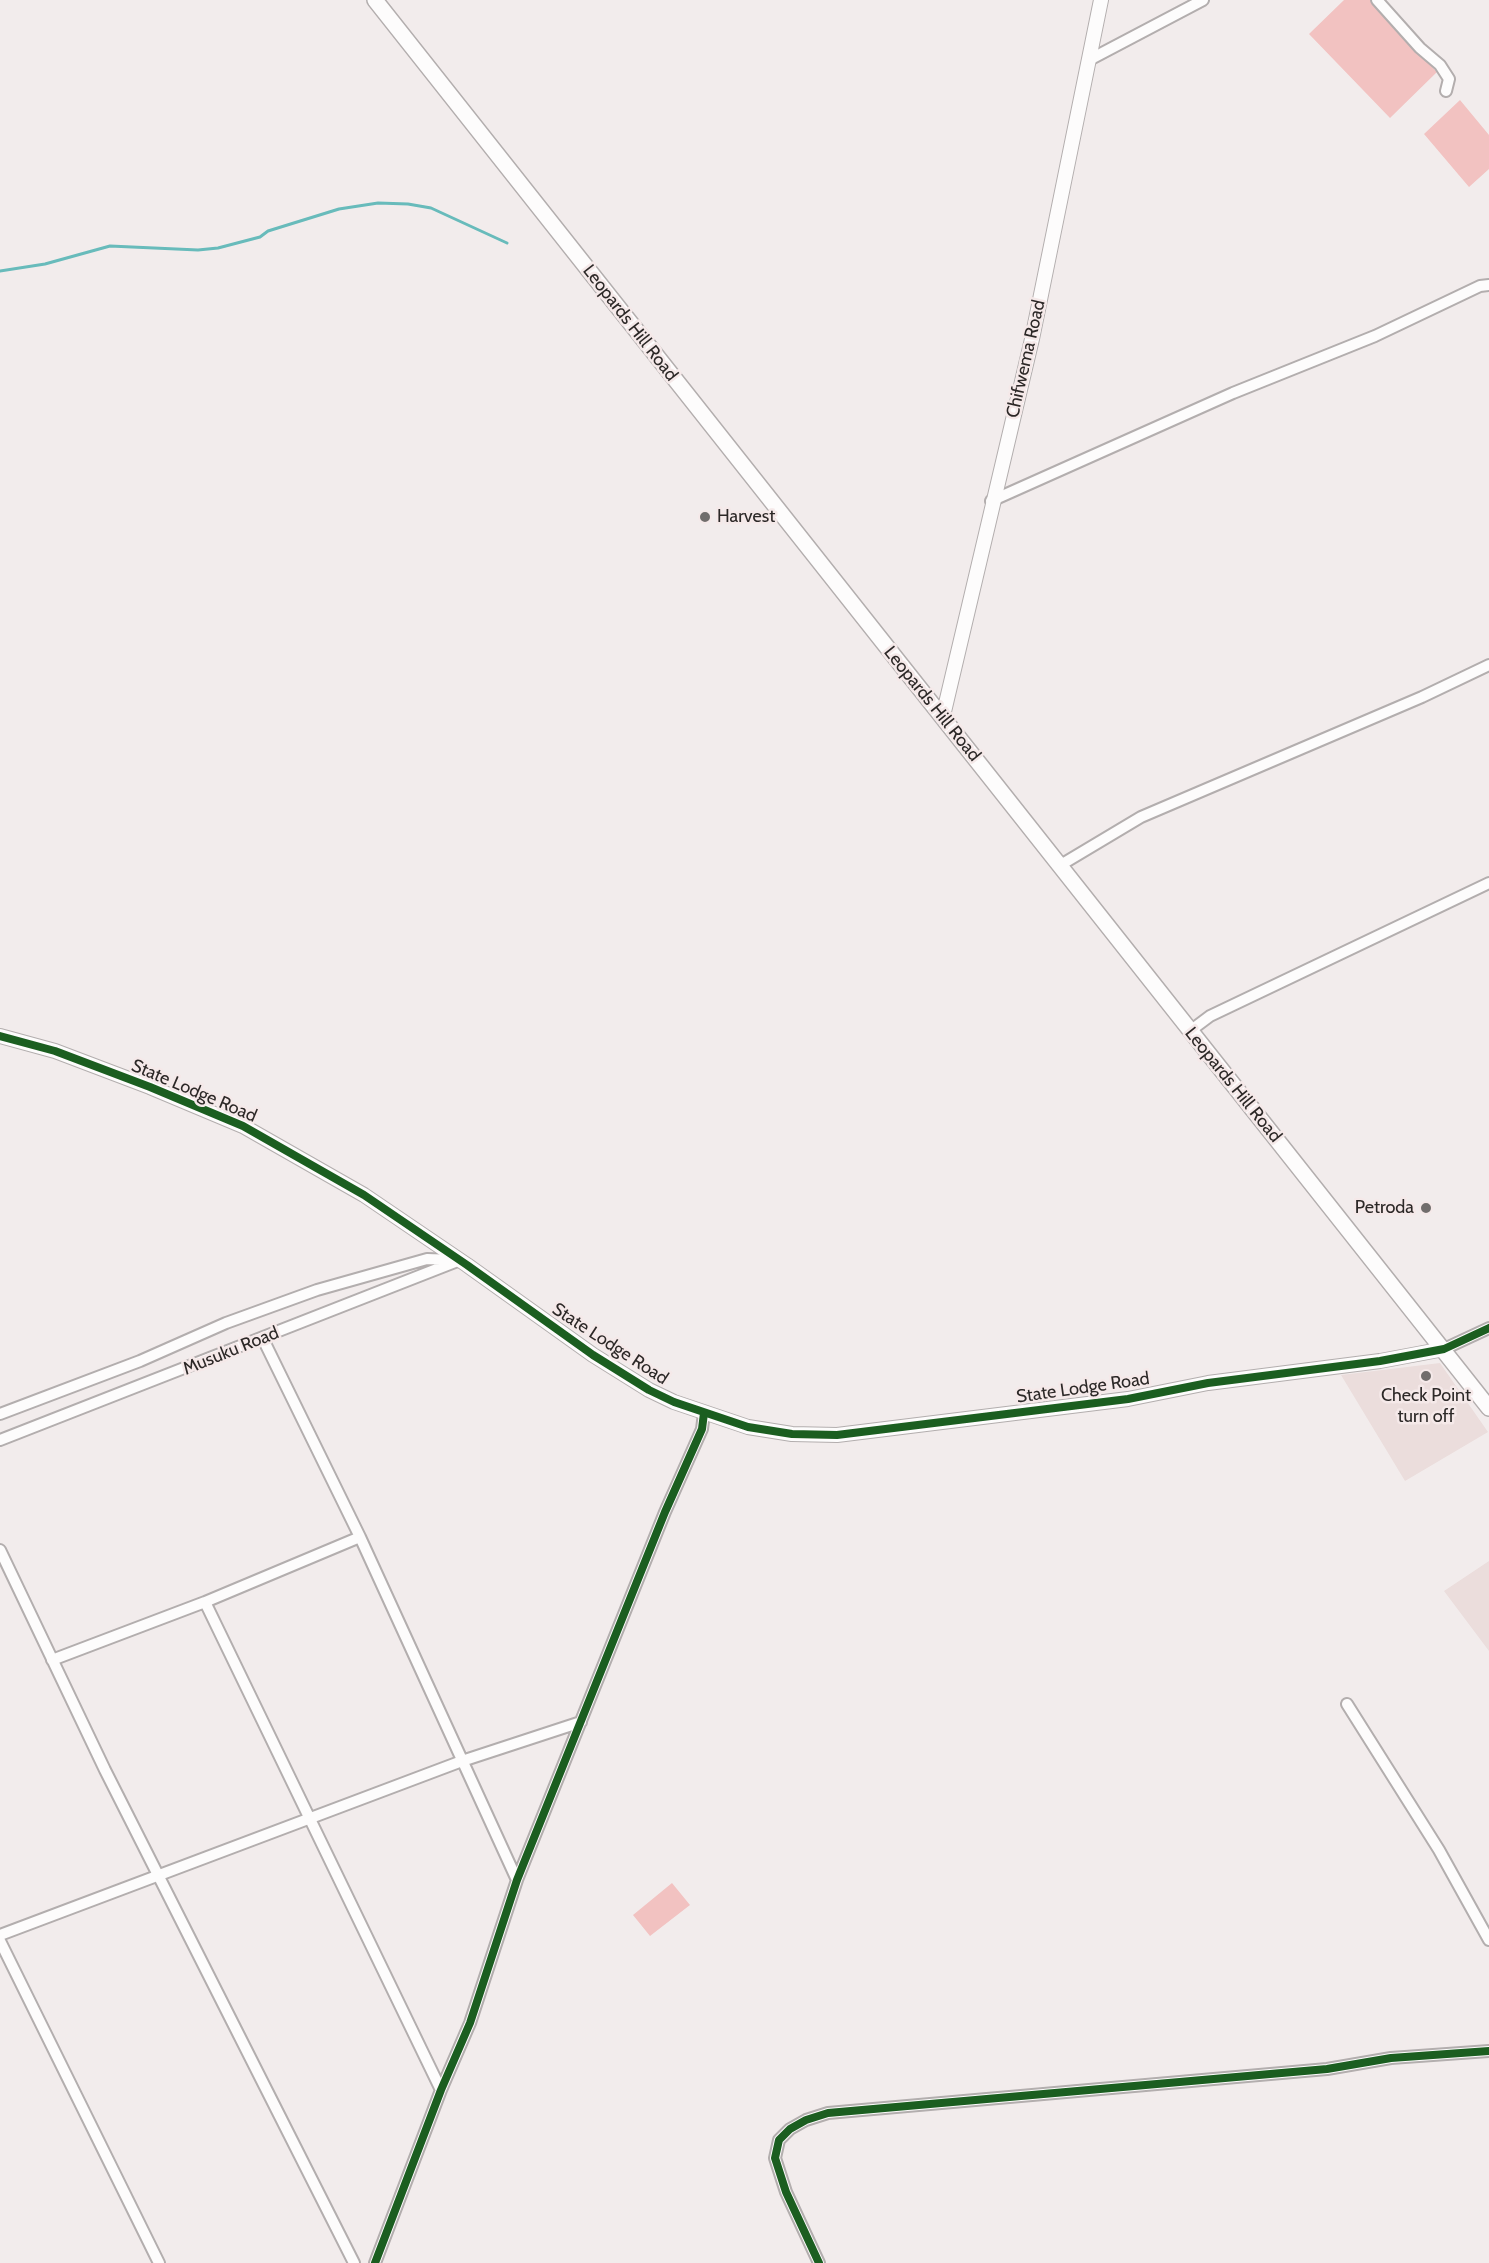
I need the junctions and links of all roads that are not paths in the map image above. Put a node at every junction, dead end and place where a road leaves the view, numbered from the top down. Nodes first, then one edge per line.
1 (375, 0) edge
2 (1101, 0) edge
3 (1203, 0) edge
4 (1377, 0) edge
5 (1089, 60) junction
6 (1446, 91) dead end
7 (1489, 285) edge
8 (992, 501) junction
9 (1489, 665) edge
10 (943, 716) junction
11 (1059, 866) junction
12 (1489, 883) edge
13 (1190, 1031) junction
14 (0, 1036) edge
15 (460, 1260) junction
16 (1489, 1328) edge
17 (263, 1338) junction
18 (1444, 1349) junction
19 (1489, 1408) edge
20 (704, 1413) junction
21 (0, 1414) edge
22 (0, 1440) edge
23 (360, 1537) junction
24 (0, 1550) edge
25 (205, 1602) junction
26 (52, 1660) junction
27 (1347, 1704) dead end
28 (581, 1722) junction
29 (462, 1761) junction
30 (308, 1817) junction
31 (158, 1876) junction
32 (517, 1880) junction
33 (0, 1935) edge
34 (1489, 1940) edge
35 (0, 1941) edge
36 (1489, 2051) edge
37 (441, 2090) junction
38 (159, 2263) edge
39 (354, 2263) edge
40 (375, 2263) edge
41 (819, 2263) edge

1 - 10 main road, Leopards Hill Road
2 - 5 street, Chifwema Road
3 - 5 street
4 - 6 street
5 - 8 street, Chifwema Road
7 - 8 street
8 - 10 street, Chifwema Road
9 - 11 street
10 - 11 main road, Leopards Hill Road
11 - 13 main road, Leopards Hill Road
12 - 13 street
13 - 18 main road, Leopards Hill Road
14 - 15 street, State Lodge Road
15 - 17 street, Musuku Road
15 - 20 street, State Lodge Road
15 - 21 street
16 - 18 street
17 - 22 street, Musuku Road
17 - 23 street
18 - 19 main road, Leopards Hill Road
18 - 20 street, State Lodge Road
20 - 28 street
23 - 25 street
23 - 29 street
24 - 26 street
25 - 26 street
25 - 30 street
26 - 31 street
27 - 34 street
28 - 29 street
28 - 32 street
29 - 30 street
29 - 32 street
30 - 31 street
30 - 37 street
31 - 33 street
31 - 39 street
32 - 37 street
35 - 38 street
36 - 41 street
37 - 40 street

